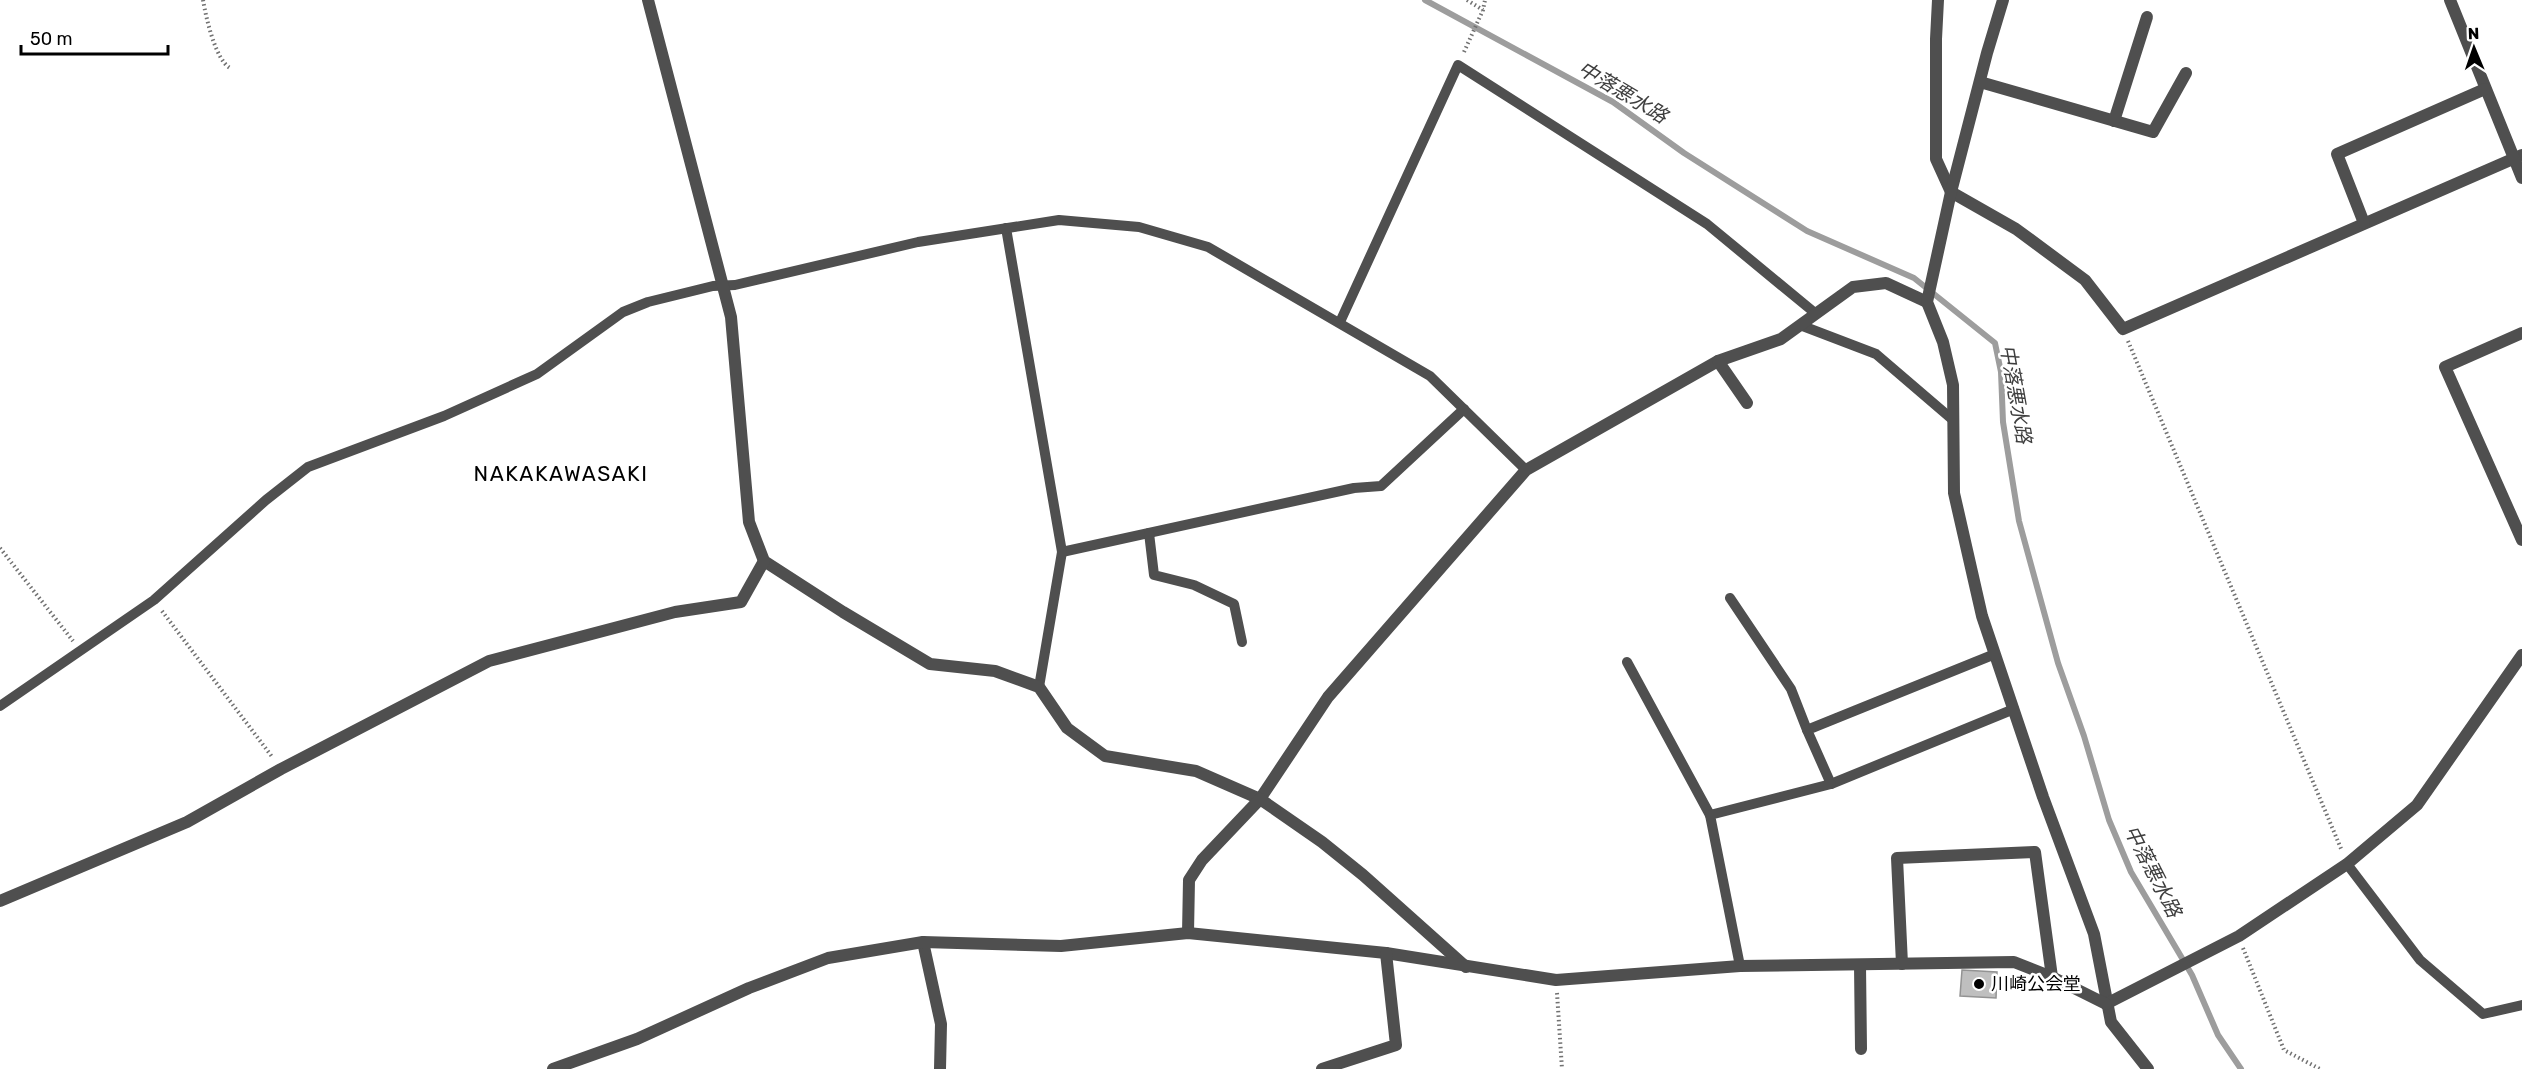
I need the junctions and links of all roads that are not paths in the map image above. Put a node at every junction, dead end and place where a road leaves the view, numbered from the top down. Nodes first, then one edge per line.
1 (648, 0) edge
2 (1938, 0) edge
3 (2003, 0) edge
4 (2450, 0) edge
5 (2147, 17) dead end
6 (2186, 73) dead end
7 (1980, 81) junction
8 (2485, 89) junction
9 (2114, 121) junction
10 (2518, 157) edge
11 (2522, 178) edge
12 (1952, 192) junction
13 (2364, 224) junction
14 (1006, 228) junction
15 (723, 284) junction
16 (1927, 302) junction
17 (1815, 313) junction
18 (1341, 322) junction
19 (1800, 325) junction
20 (2522, 333) edge
21 (1719, 361) junction
22 (1747, 403) dead end
23 (1464, 409) junction
24 (1953, 420) junction
25 (1526, 470) junction
26 (1149, 533) junction
27 (2522, 540) edge
28 (1062, 552) junction
29 (764, 561) junction
30 (1730, 598) dead end
31 (1242, 642) dead end
32 (1995, 654) junction
33 (1627, 662) dead end
34 (2520, 662) edge
35 (1039, 687) junction
36 (0, 706) edge
37 (2014, 709) junction
38 (1807, 730) junction
39 (1831, 784) junction
40 (1260, 799) junction
41 (1710, 815) junction
42 (2347, 864) junction
43 (0, 901) edge
44 (1188, 933) junction
45 (922, 942) junction
46 (1386, 953) junction
47 (1902, 964) junction
48 (1860, 965) junction
49 (1740, 966) junction
50 (1467, 968) junction
51 (2052, 977) junction
52 (2106, 1004) junction
53 (2522, 1005) edge
54 (1861, 1049) dead end
55 (553, 1069) edge
56 (940, 1069) edge
57 (1322, 1069) edge
58 (2148, 1069) edge

1 - 15 street
2 - 12 street
3 - 7 street
4 - 8 street
5 - 9 street
6 - 9 street
7 - 9 street
7 - 12 street
8 - 10 street
8 - 13 street
10 - 11 street
10 - 13 street
12 - 13 street
12 - 16 street
14 - 15 lane
14 - 18 lane
14 - 28 lane
15 - 29 street
15 - 36 lane
16 - 17 street
16 - 24 street
17 - 18 lane
17 - 19 street
18 - 23 lane
19 - 21 street
19 - 24 lane
20 - 27 street
21 - 22 street
21 - 25 street
23 - 25 lane
23 - 26 lane
24 - 32 street
25 - 40 street
26 - 28 lane
26 - 31 lane
28 - 35 lane
29 - 35 street
29 - 43 street
30 - 38 lane
32 - 37 street
32 - 38 lane
33 - 41 lane
34 - 42 street
35 - 40 street
37 - 39 lane
37 - 52 street
38 - 39 lane
39 - 41 lane
40 - 44 street
40 - 50 street
41 - 49 lane
42 - 52 street
42 - 53 lane
44 - 45 street
44 - 46 street
45 - 55 street
45 - 56 street
46 - 50 street
46 - 57 street
47 - 48 street
47 - 51 street
47 - 51 street
48 - 49 street
48 - 54 street
49 - 50 street
51 - 52 street
52 - 58 street

